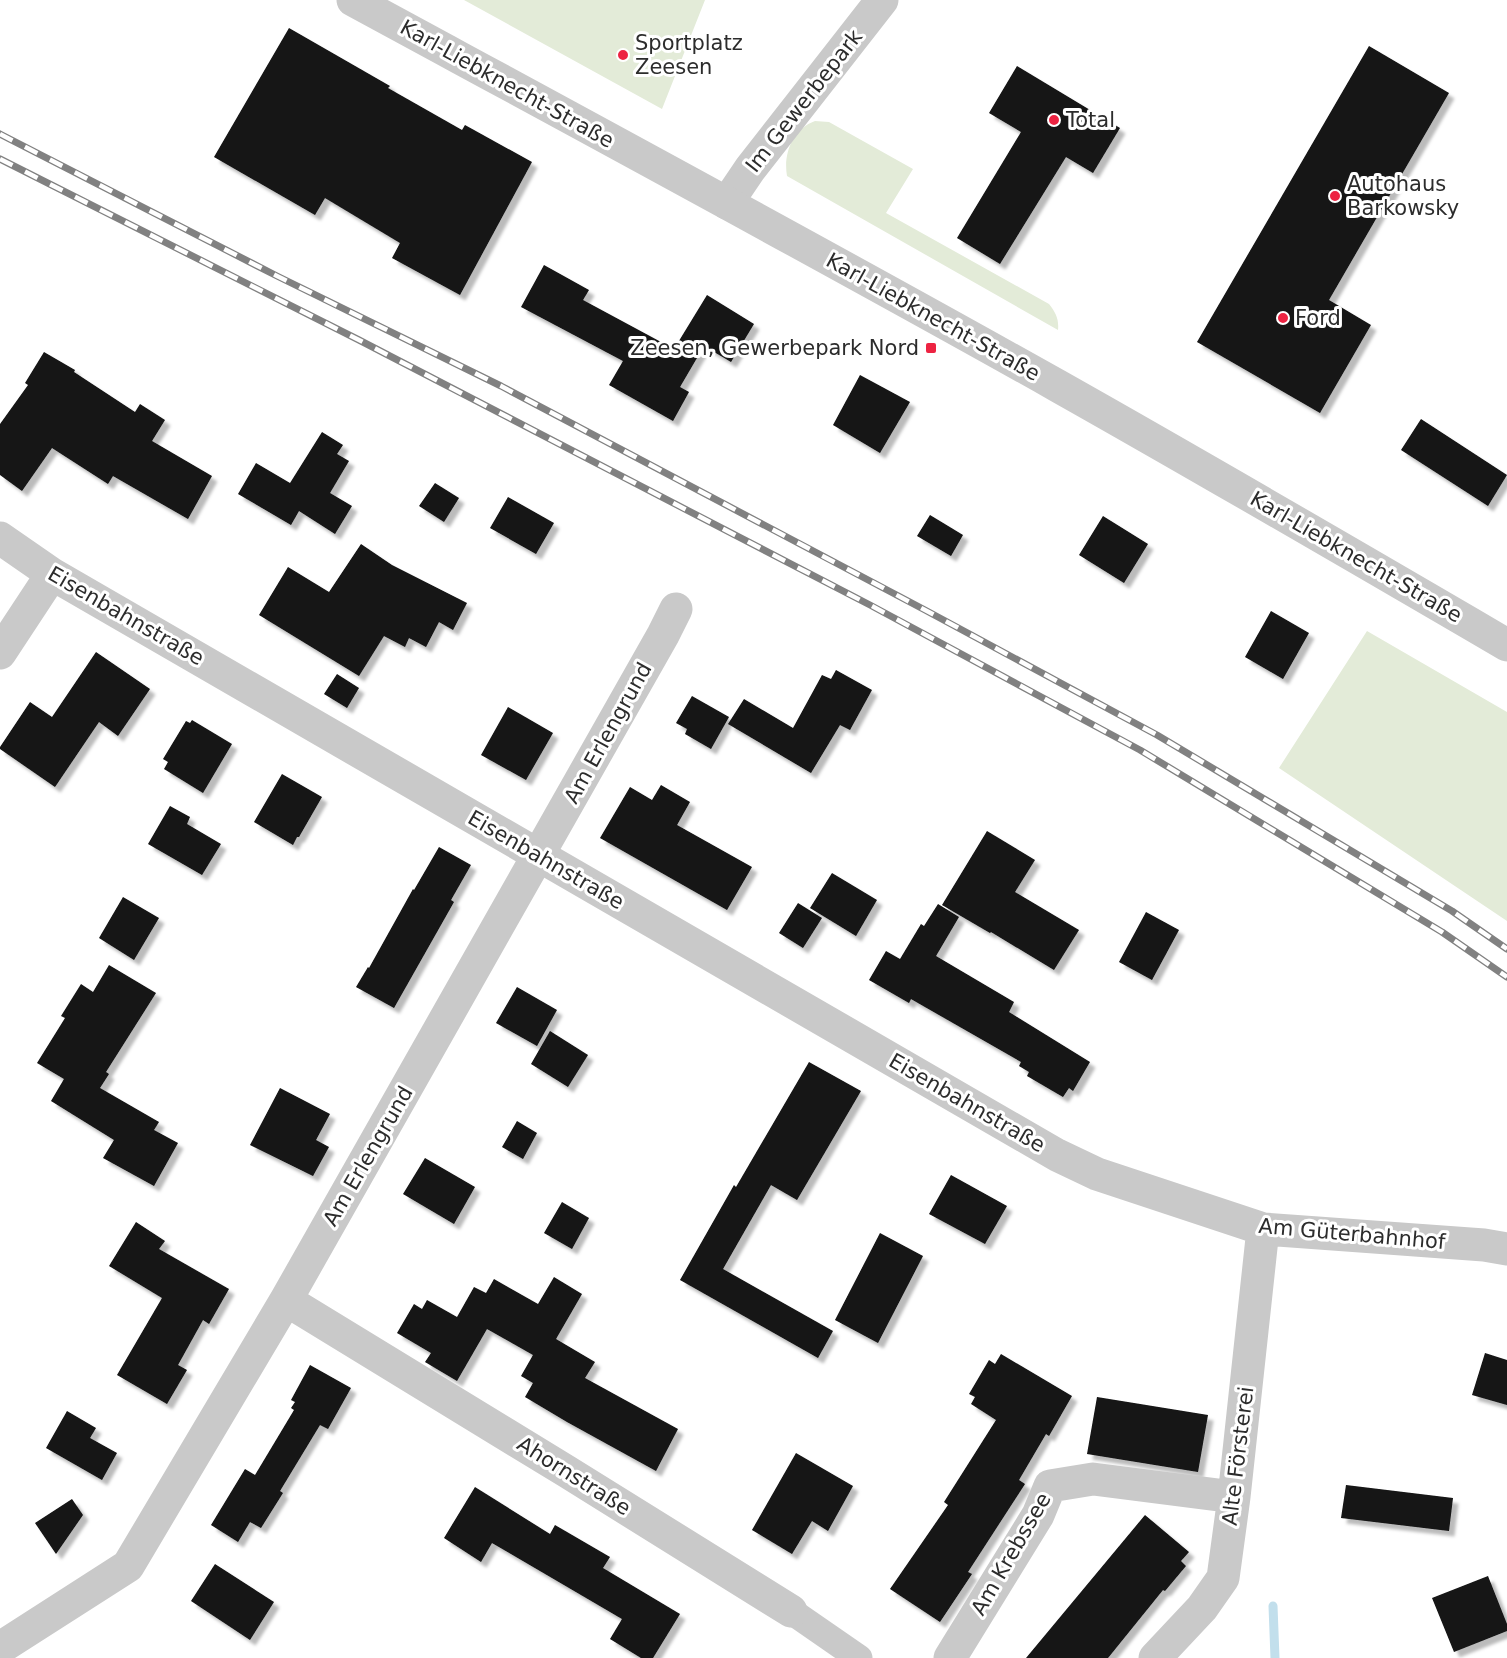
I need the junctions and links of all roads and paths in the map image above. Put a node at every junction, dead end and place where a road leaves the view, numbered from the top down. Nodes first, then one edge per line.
1 (353, 0) edge
2 (882, 0) edge
3 (727, 203) junction
4 (0, 538) edge
5 (52, 574) junction
6 (676, 609) dead end
7 (1507, 645) edge
8 (0, 653) edge
9 (539, 856) junction
10 (1097, 1174) joint
11 (1263, 1229) junction
12 (1507, 1249) edge
13 (286, 1300) junction
14 (1234, 1497) junction
15 (791, 1611) joint
16 (0, 1648) edge
17 (859, 1658) edge
18 (950, 1658) edge
19 (1155, 1658) edge

1 - 3 street, Karl-Liebknecht-Straße
2 - 3 street, Im Gewerbepark
3 - 7 street, Karl-Liebknecht-Straße
4 - 5 street, Eisenbahnstraße
5 - 8 street
5 - 9 street, Eisenbahnstraße
6 - 9 street, Am Erlengrund
9 - 10 street, Eisenbahnstraße
9 - 13 street, Am Erlengrund
10 - 11 street, Am Güterbahnhof
11 - 12 street, Am Güterbahnhof
11 - 14 street, Alte Försterei
13 - 15 street, Ahornstraße
13 - 16 street, Am Erlengrund
14 - 18 street, Am Krebssee
14 - 19 street, Alte Försterei
15 - 17 street, Ahornstraße

